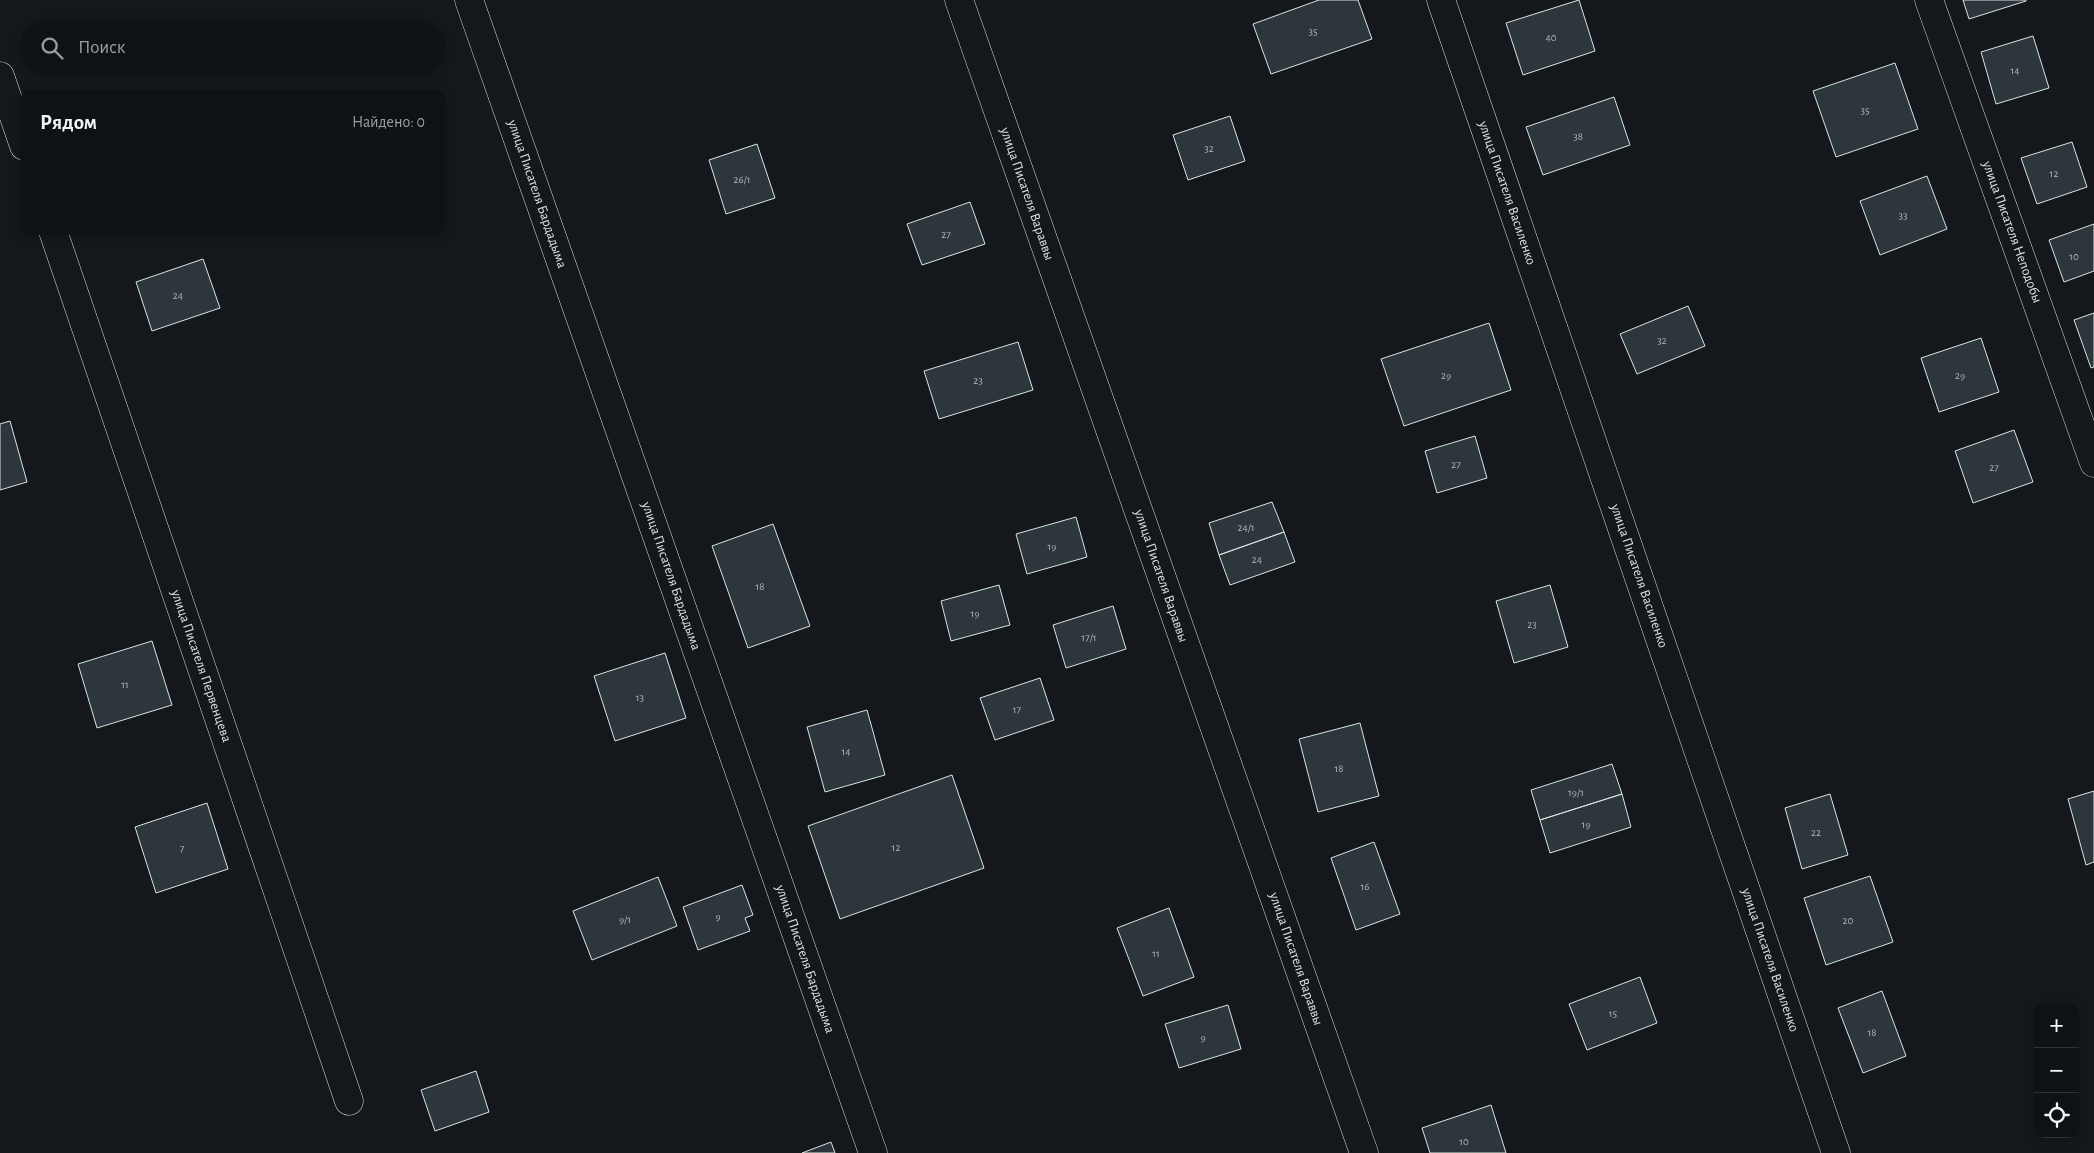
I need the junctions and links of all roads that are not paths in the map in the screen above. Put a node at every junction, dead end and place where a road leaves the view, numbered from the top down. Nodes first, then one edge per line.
1 (469, 0) edge
2 (959, 0) edge
3 (1441, 0) edge
4 (1929, 0) edge
5 (0, 76) edge
6 (20, 134) edge
7 (54, 235) edge
8 (2094, 463) edge
9 (349, 1100) dead end
10 (873, 1153) edge
11 (1364, 1153) edge
12 (1836, 1153) edge

1 - 10 street, улица Писателя Бардадыма
2 - 11 street, улица Писателя Вараввы
3 - 12 street, улица Писателя Василенко
4 - 8 street, улица Писателя Неподобы
5 - 6 street
7 - 9 street, улица Писателя Первенцева

